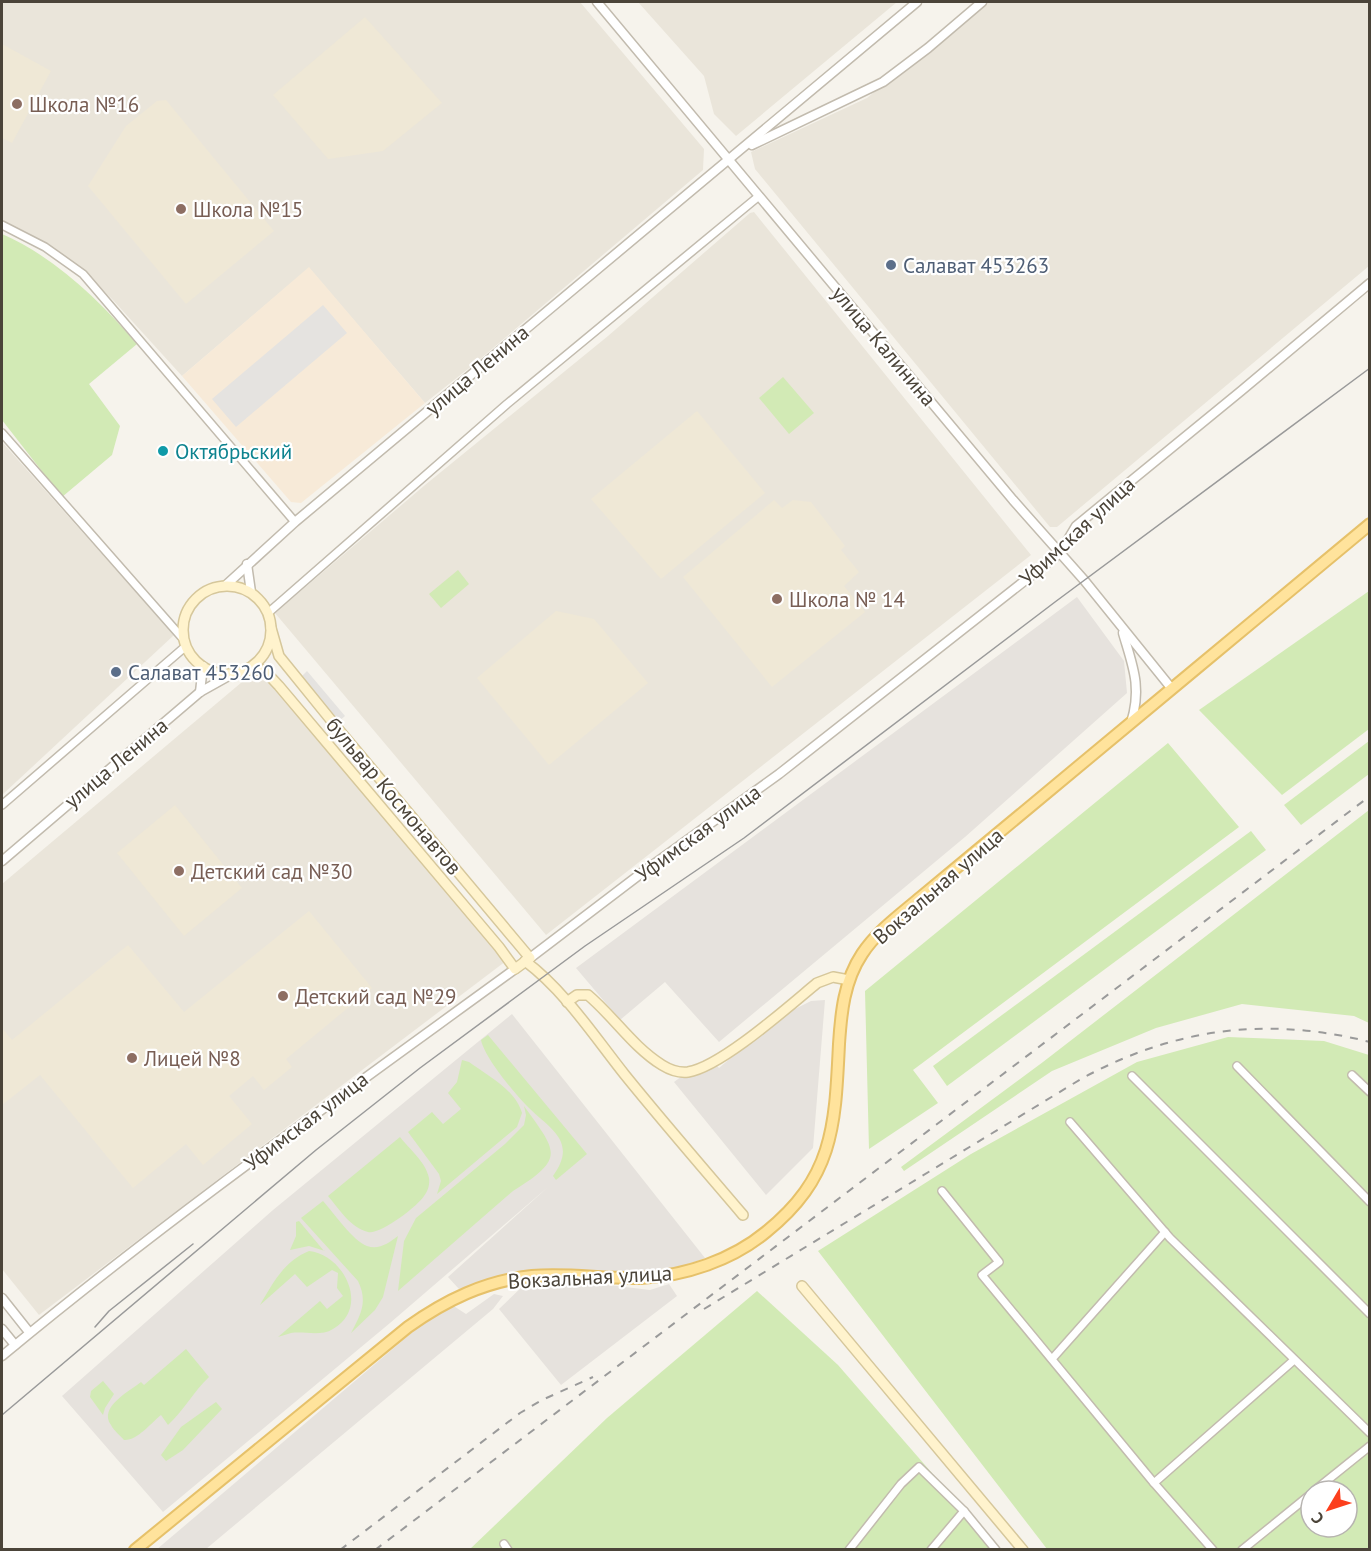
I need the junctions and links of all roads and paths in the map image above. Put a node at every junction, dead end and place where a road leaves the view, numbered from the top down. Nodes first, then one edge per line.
1 (597, 2) edge
2 (917, 2) edge
3 (982, 2) edge
4 (729, 160) junction
5 (759, 196) junction
6 (2, 225) edge
7 (1370, 283) edge
8 (2, 433) edge
9 (295, 522) junction
10 (1370, 524) edge
11 (1060, 553) junction
12 (247, 564) junction
13 (226, 585) junction
14 (251, 592) junction
15 (268, 613) junction
16 (1121, 627) junction
17 (271, 628) junction
18 (186, 644) junction
19 (203, 666) junction
20 (239, 672) junction
21 (1172, 689) junction
22 (200, 692) junction
23 (1131, 723) junction
24 (2, 804) edge
25 (2, 861) edge
26 (528, 959) junction
27 (515, 969) junction
28 (849, 980) junction
29 (567, 1002) junction
30 (1237, 1066) dead end
31 (1352, 1075) dead end
32 (1132, 1076) dead end
33 (1370, 1092) edge
34 (1070, 1122) dead end
35 (942, 1191) dead end
36 (1370, 1202) edge
37 (742, 1215) dead end
38 (1165, 1232) junction
39 (802, 1286) dead end
40 (2, 1298) edge
41 (1370, 1314) edge
42 (2, 1329) edge
43 (29, 1332) junction
44 (15, 1345) junction
45 (2, 1356) edge
46 (1052, 1359) junction
47 (1294, 1360) junction
48 (1370, 1433) edge
49 (1370, 1446) edge
50 (1329, 1479) edge
51 (1154, 1483) junction
52 (1299, 1503) edge
53 (964, 1511) junction
54 (135, 1550) edge
55 (849, 1550) edge
56 (931, 1550) edge
57 (996, 1550) edge
58 (1023, 1550) edge
59 (1213, 1550) edge
60 (1242, 1550) edge

1 - 4 street, улица Калинина
2 - 4 street, улица Ленина
3 - 4 street, улица Ленина
4 - 5 street, улица Калинина
4 - 9 street, улица Ленина
5 - 11 street, улица Калинина
5 - 15 street
6 - 9 street
7 - 11 street, Уфимская улица
8 - 18 street
9 - 12 street, улица Ленина
10 - 21 main road, Вокзальная улица
11 - 16 street, улица Калинина
11 - 26 street, Уфимская улица
12 - 13 street, улица Ленина
12 - 14 street
13 - 14 main road
13 - 18 main road
14 - 15 main road, улица Ленина
15 - 17 main road, улица Ленина
16 - 21 street, улица Калинина
16 - 23 street
17 - 20 main road, улица Ленина
17 - 26 main road, бульвар Космонавтов
18 - 19 main road
18 - 24 street, улица Ленина
19 - 20 main road
19 - 22 street
20 - 22 street, улица Ленина
20 - 27 main road, бульвар Космонавтов
21 - 23 main road, Вокзальная улица
22 - 25 street, улица Ленина
23 - 28 main road, Вокзальная улица
26 - 27 main road, Уфимская улица
26 - 29 main road, бульвар Космонавтов
27 - 43 street, Уфимская улица
28 - 29 main road
28 - 54 main road, Вокзальная улица
29 - 37 main road, бульвар Космонавтов
30 - 36 street
31 - 33 street
32 - 41 street
34 - 38 street
35 - 46 street
38 - 46 street
38 - 47 street
39 - 58 main road
40 - 43 street
42 - 44 street
43 - 44 street, Уфимская улица
44 - 45 street, Уфимская улица
46 - 51 street
47 - 48 street
47 - 51 street
49 - 50 street
51 - 59 street
52 - 60 street
53 - 55 street
53 - 56 street
53 - 57 street

